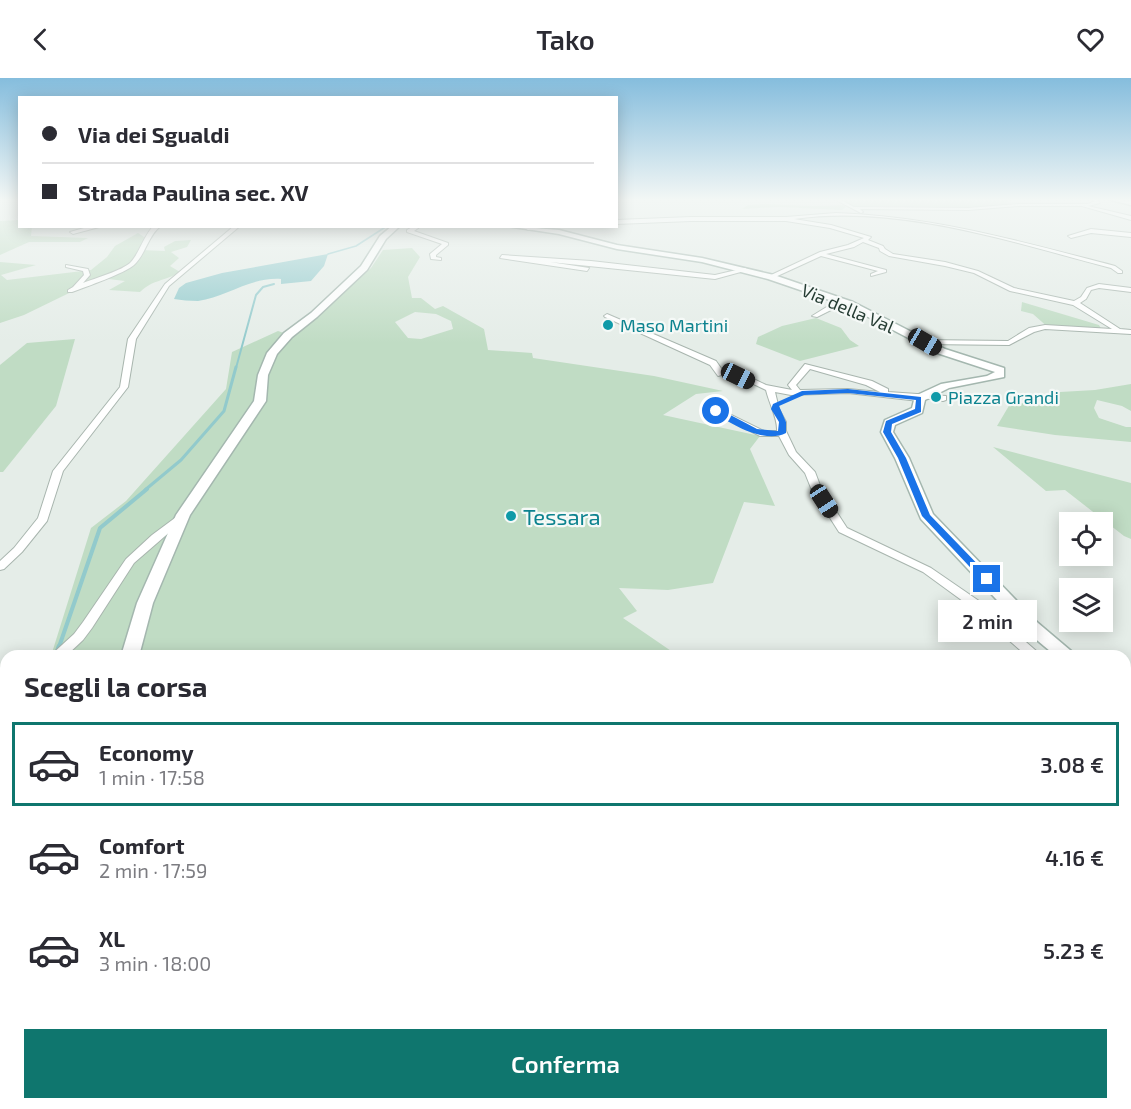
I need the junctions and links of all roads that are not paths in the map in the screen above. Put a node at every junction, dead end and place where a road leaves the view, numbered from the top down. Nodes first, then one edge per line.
1 (145, 247) edge
2 (213, 247) edge
3 (377, 247) edge
4 (442, 247) edge
5 (618, 247) edge
6 (842, 247) edge
7 (881, 247) edge
8 (1036, 247) edge
9 (820, 254) junction
10 (439, 260) dead end
11 (68, 266) dead end
12 (587, 269) dead end
13 (745, 270) junction
14 (1119, 272) dead end
15 (873, 275) dead end
16 (771, 277) junction
17 (1131, 290) edge
18 (840, 301) junction
19 (1075, 303) junction
20 (607, 316) dead end
21 (815, 316) dead end
22 (1117, 329) junction
23 (1131, 332) edge
24 (925, 342) junction
25 (730, 371) dead end
26 (721, 374) dead end
27 (770, 388) junction
28 (800, 393) junction
29 (891, 395) junction
30 (922, 397) junction
31 (943, 398) dead end
32 (775, 405) junction
33 (708, 407) dead end
34 (782, 433) junction
35 (183, 515) junction
36 (0, 567) edge
37 (63, 650) edge
38 (132, 650) edge
39 (1029, 650) edge
40 (1061, 650) edge

1 - 11 street
2 - 36 street
3 - 35 street
4 - 10 street
5 - 13 street, Via della Val
6 - 9 street
7 - 19 street
8 - 14 street
9 - 15 street
9 - 16 street
12 - 13 street
13 - 16 street, Via della Val
16 - 18 street, Via della Val
17 - 19 street
18 - 21 street
18 - 24 street, Via della Val
19 - 22 street
20 - 26 street
22 - 23 street
22 - 24 street
24 - 30 street, Via della Val
25 - 27 street
27 - 28 street
27 - 32 street
28 - 29 street
28 - 29 street
28 - 32 street
29 - 30 street
30 - 31 street
30 - 40 street
32 - 34 street
33 - 34 street
34 - 39 street
35 - 37 street
35 - 38 street

